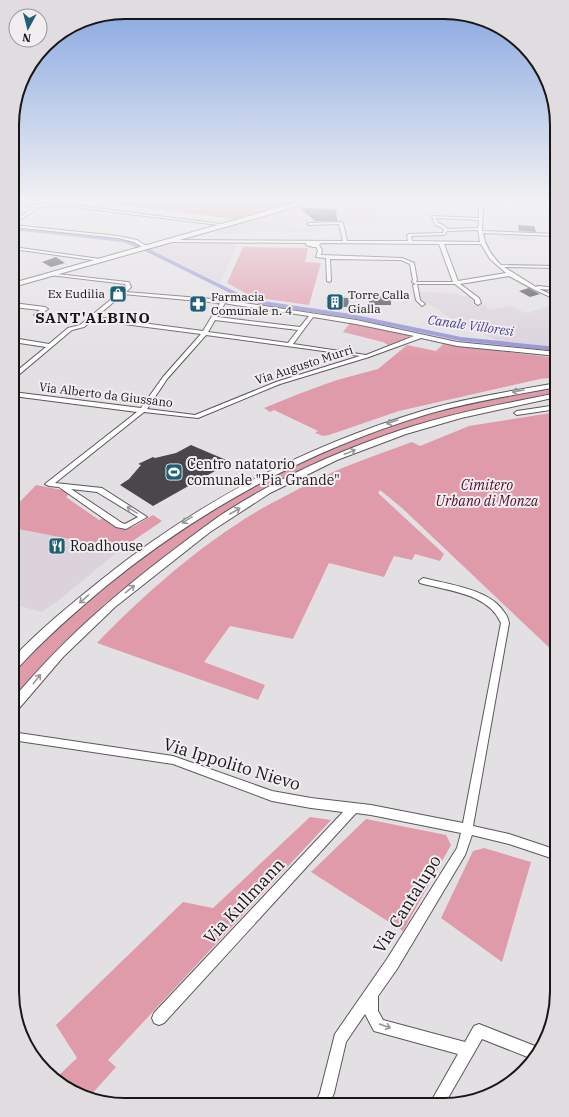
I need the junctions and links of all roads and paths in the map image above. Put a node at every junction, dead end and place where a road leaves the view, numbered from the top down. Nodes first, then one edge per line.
1 (50, 253) edge
2 (125, 253) edge
3 (319, 253) edge
4 (445, 253) edge
5 (488, 253) edge
6 (328, 258) junction
7 (100, 260) junction
8 (498, 266) junction
9 (550, 267) edge
10 (50, 274) junction
11 (511, 274) junction
12 (329, 281) dead end
13 (19, 283) edge
14 (416, 283) junction
15 (456, 283) junction
16 (533, 287) junction
17 (550, 288) edge
18 (123, 293) junction
19 (550, 296) edge
20 (224, 301) junction
21 (477, 301) dead end
22 (422, 304) dead end
23 (19, 306) edge
24 (36, 315) dead end
25 (312, 315) junction
26 (93, 318) junction
27 (213, 318) junction
28 (301, 329) junction
29 (204, 334) junction
30 (420, 336) junction
31 (19, 341) edge
32 (289, 345) junction
33 (51, 346) junction
34 (550, 353) edge
35 (367, 356) junction
36 (19, 373) edge
37 (550, 386) edge
38 (19, 395) edge
39 (550, 396) edge
40 (550, 408) edge
41 (142, 410) junction
42 (517, 413) dead end
43 (196, 417) joint
44 (62, 486) junction
45 (423, 581) dead end
46 (19, 660) edge
47 (19, 701) edge
48 (19, 737) edge
49 (354, 808) junction
50 (466, 829) junction
51 (550, 854) edge
52 (371, 994) junction
53 (159, 1018) dead end
54 (469, 1050) junction
55 (530, 1051) dead end
56 (325, 1098) edge
57 (440, 1098) edge

1 - 7 street
2 - 7 main road
3 - 6 street
4 - 15 street
5 - 8 street
6 - 12 street
6 - 14 street
7 - 10 main road
8 - 9 street
8 - 11 street
10 - 13 main road
10 - 18 street
11 - 15 street
11 - 16 street
14 - 15 street
14 - 22 street
15 - 21 street
16 - 17 street
16 - 19 street
18 - 20 street
18 - 26 street
20 - 25 street
20 - 27 street
23 - 24 street
25 - 28 street
25 - 30 street
26 - 29 street
26 - 33 street
27 - 28 street
27 - 29 street
28 - 32 street
29 - 32 street
29 - 41 street
30 - 34 street
30 - 35 street, Via Augusto Murri
31 - 33 street
32 - 35 street
33 - 36 street
35 - 43 street, Via Augusto Murri
37 -> 46 main road
38 - 41 street, Via Alberto da Giussano
47 -> 39 main road
40 - 42 street
41 - 43 street, Via Alberto da Giussano
41 - 44 street
44 -> 44 street
45 - 50 street
48 - 49 street, Via Ippolito Nievo
49 - 50 street, Via Ippolito Nievo
49 - 53 street, Via Kullmann
50 - 51 street, Via Ippolito Nievo
50 - 52 street, Via Cantalupo
52 -> 54 street
52 - 56 street, Via Cantalupo
54 - 55 street
54 - 57 street

